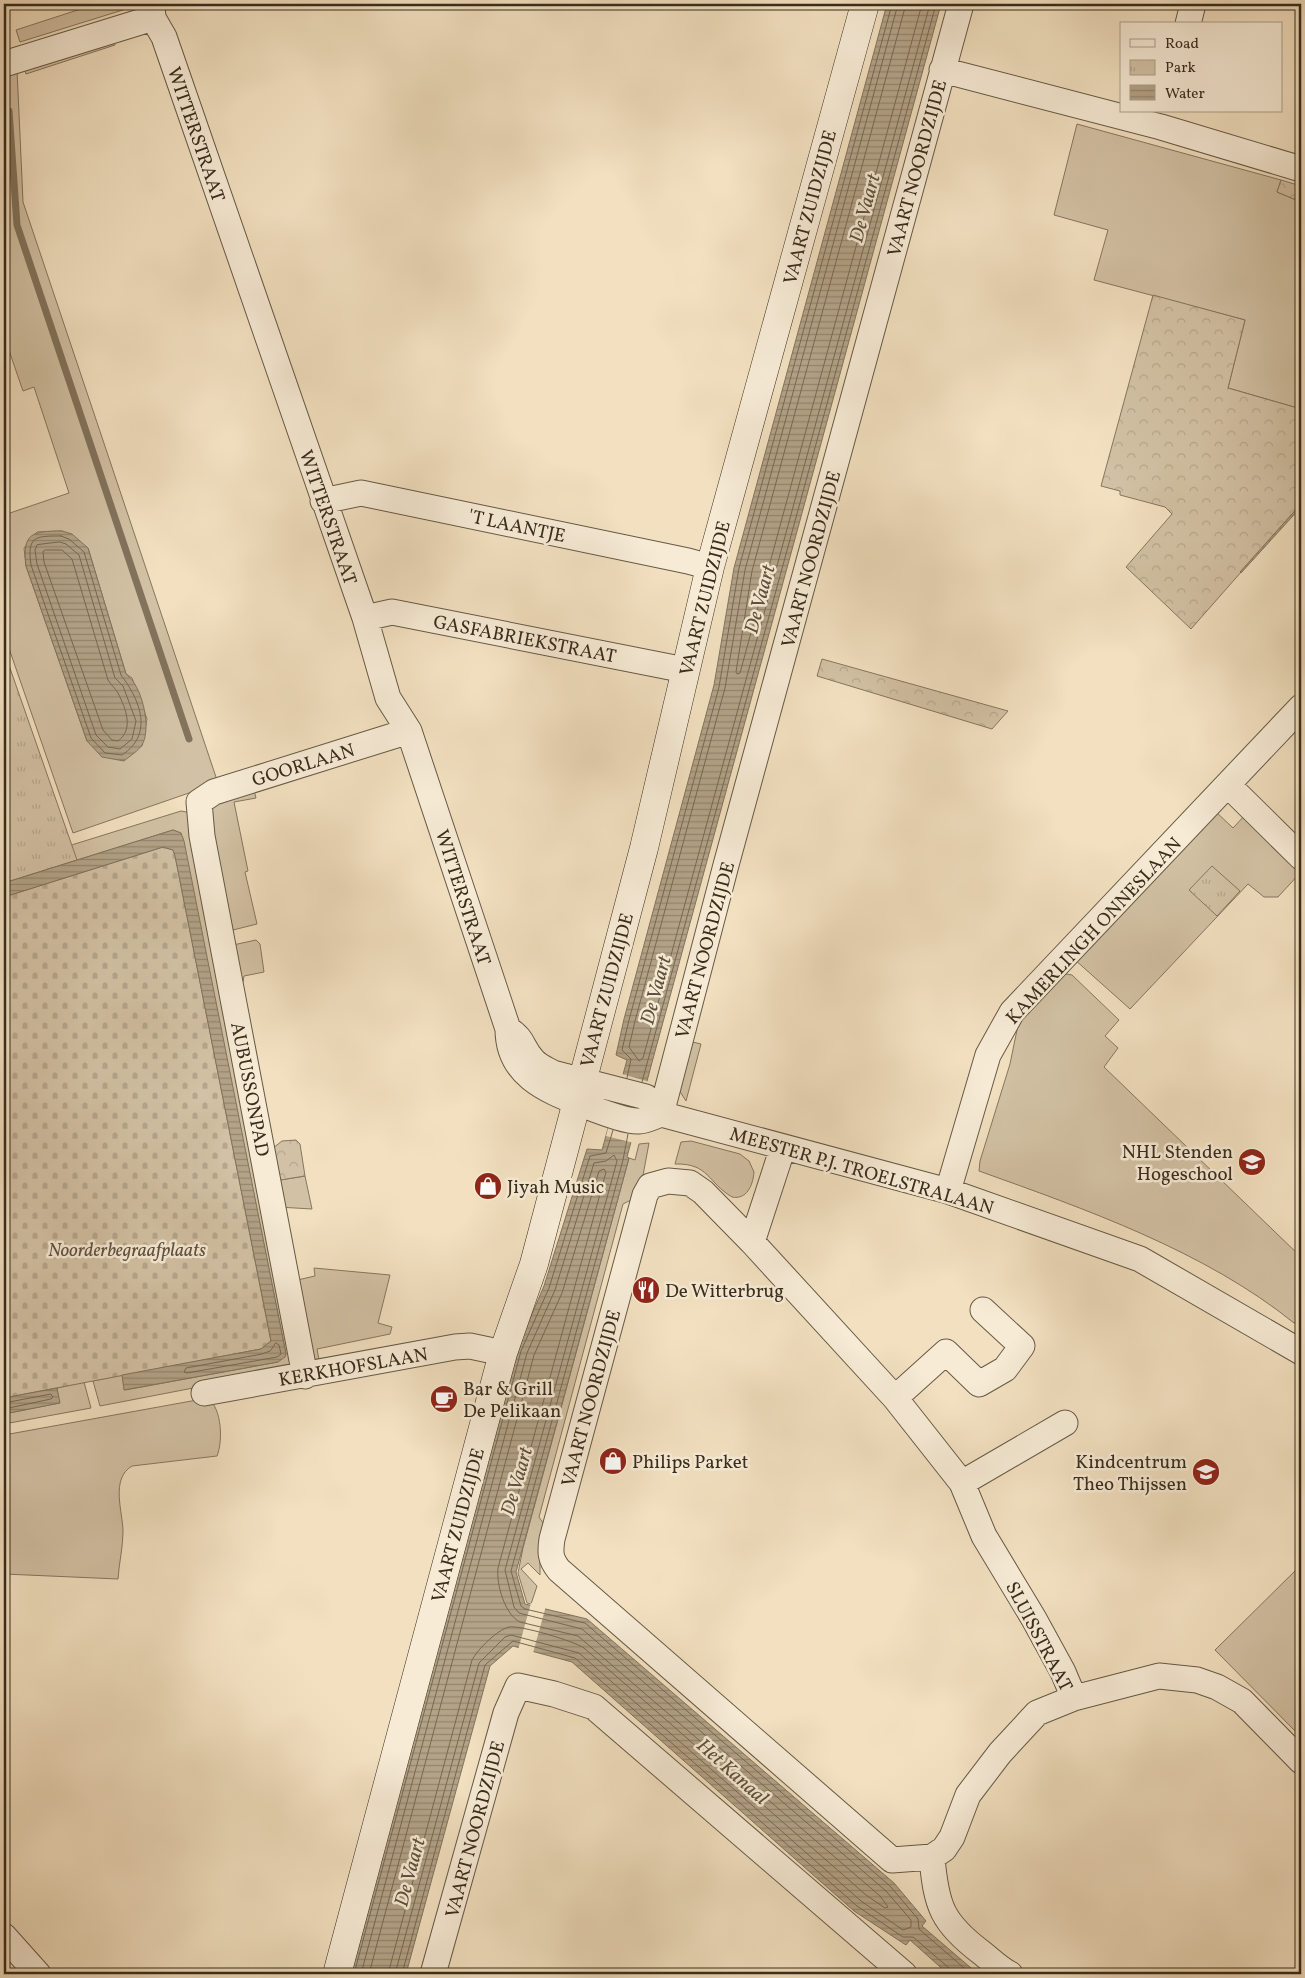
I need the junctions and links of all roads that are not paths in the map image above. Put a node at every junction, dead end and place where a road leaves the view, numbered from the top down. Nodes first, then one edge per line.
1 (865, 4) edge
2 (961, 4) edge
3 (1193, 4) edge
4 (152, 11) edge
5 (1188, 22) edge
6 (4, 64) edge
7 (942, 70) junction
8 (1120, 109) edge
9 (1131, 112) edge
10 (1163, 119) edge
11 (1301, 169) edge
12 (323, 500) junction
13 (699, 564) junction
14 (364, 618) junction
15 (685, 670) junction
16 (1301, 708) edge
17 (409, 730) junction
18 (1228, 785) junction
19 (199, 802) joint
20 (1301, 857) edge
21 (579, 1092) junction
22 (649, 1111) junction
23 (783, 1147) junction
24 (948, 1191) junction
25 (752, 1242) junction
26 (983, 1310) dead end
27 (1301, 1351) edge
28 (503, 1353) junction
29 (305, 1376) junction
30 (204, 1393) dead end
31 (895, 1398) junction
32 (1065, 1423) dead end
33 (962, 1483) junction
34 (1074, 1698) junction
35 (1301, 1761) edge
36 (932, 1857) junction
37 (4, 1936) edge
38 (38, 1974) edge
39 (336, 1974) edge
40 (434, 1974) edge
41 (904, 1974) edge
42 (1010, 1974) edge

1 - 13 main road, VAART ZUIDZIJDE
2 - 7 street, VAART NOORDZIJDE
3 - 5 street
4 - 6 street
4 - 12 street, WITTERSTRAAT
7 - 8 street
7 - 22 street, VAART NOORDZIJDE
9 - 10 street
10 - 11 street
12 - 13 street, 'T LAANTJE
12 - 14 street, WITTERSTRAAT
13 - 15 main road, VAART ZUIDZIJDE
14 - 15 street, GASFABRIEKSTRAAT
14 - 17 street, WITTERSTRAAT
15 - 21 main road, VAART ZUIDZIJDE
16 - 18 street, KAMERLINGH ONNESLAAN
17 - 19 street, GOORLAAN
17 - 21 street, WITTERSTRAAT
18 - 20 street
18 - 24 street, KAMERLINGH ONNESLAAN
19 - 29 street, AUBUSSONPAD
21 - 22 street, MEESTER P.J. TROELSTRALAAN
21 - 22 street, MEESTER P.J. TROELSTRALAAN
21 - 28 main road, VAART ZUIDZIJDE
22 - 23 street, MEESTER P.J. TROELSTRALAAN
23 - 24 street, MEESTER P.J. TROELSTRALAAN
23 - 25 street
24 - 27 street, MEESTER P.J. TROELSTRALAAN
25 - 31 street, SLUISSTRAAT
25 - 36 street, VAART NOORDZIJDE
26 - 31 street
28 - 29 street, KERKHOFSLAAN
28 - 39 main road, VAART ZUIDZIJDE
29 - 30 street, KERKHOFSLAAN
31 - 33 street, SLUISSTRAAT
32 - 33 street
33 - 34 street, SLUISSTRAAT
34 - 35 street
34 - 36 street, SLUISSTRAAT
36 - 42 street
37 - 38 street
40 - 41 street, VAART NOORDZIJDE

